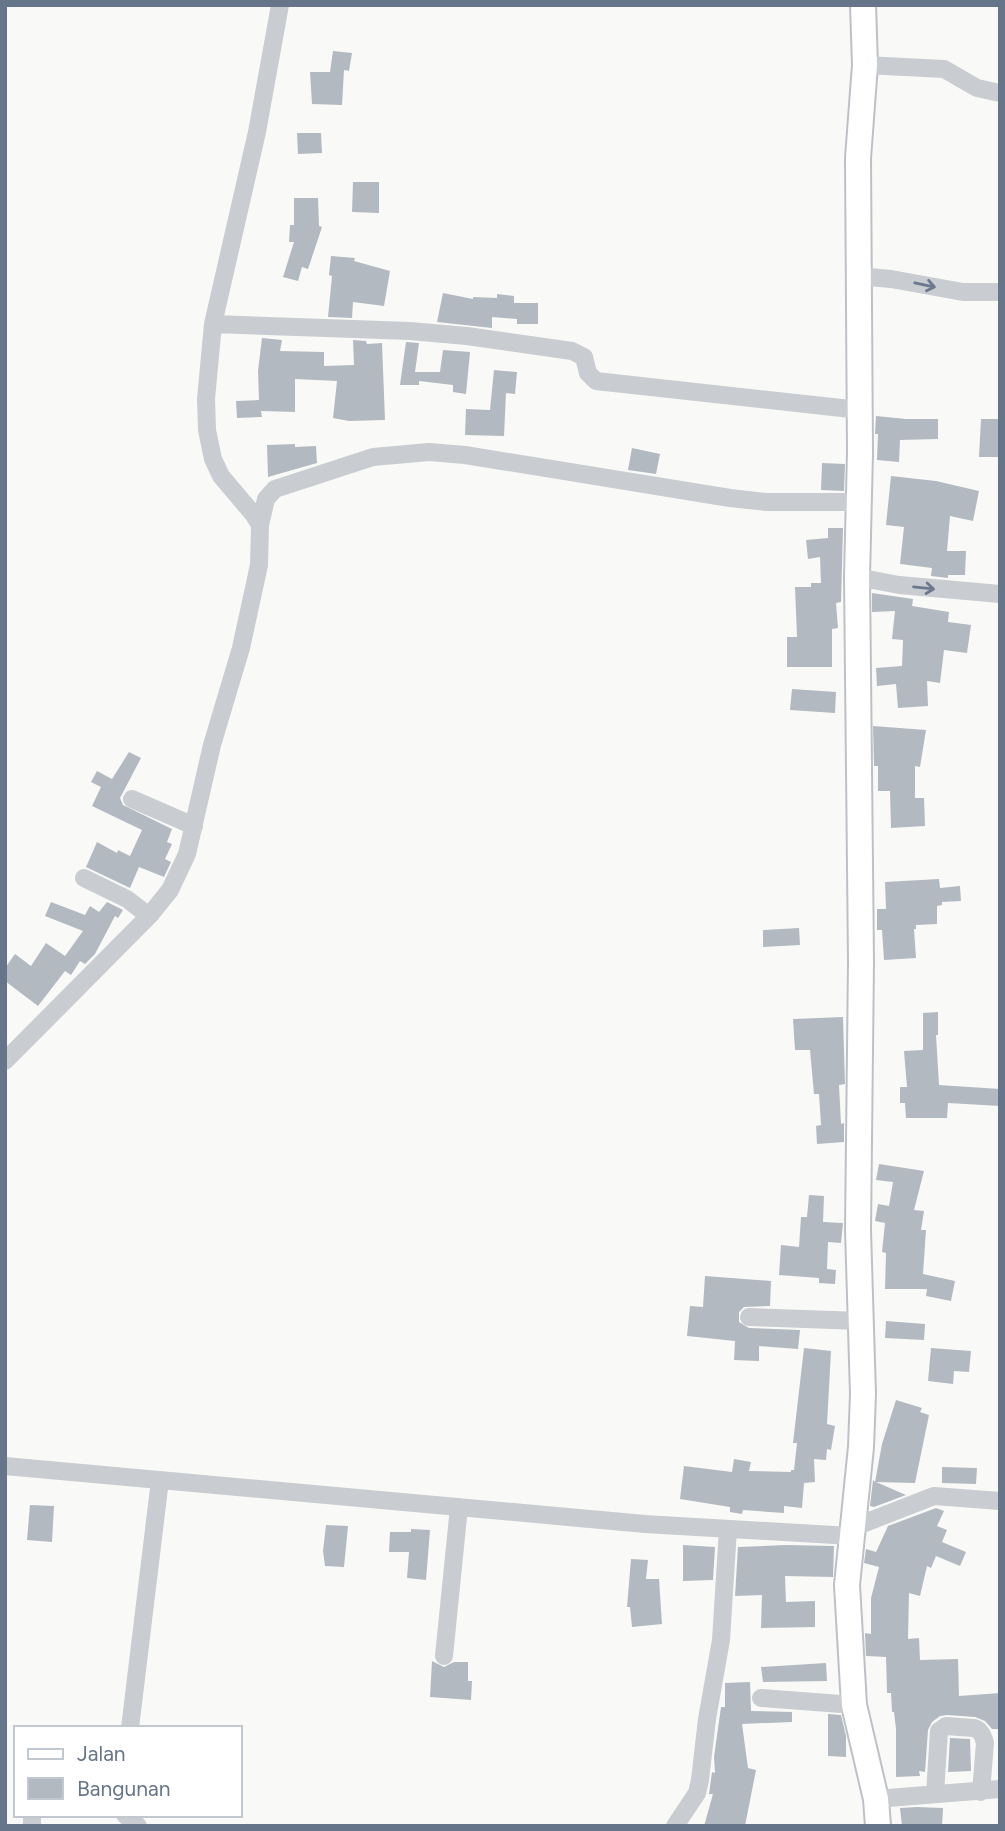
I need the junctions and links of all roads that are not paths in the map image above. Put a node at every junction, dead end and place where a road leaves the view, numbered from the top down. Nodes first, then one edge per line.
1 (280, 5) edge
2 (863, 5) edge
3 (865, 65) junction
4 (1000, 93) edge
5 (858, 276) junction
6 (1000, 292) edge
7 (213, 324) junction
8 (860, 410) junction
9 (857, 502) junction
10 (260, 525) junction
11 (857, 578) junction
12 (1000, 594) edge
13 (132, 799) dead end
14 (194, 826) junction
15 (84, 877) dead end
16 (149, 916) junction
17 (5, 1061) edge
18 (748, 1317) dead end
19 (861, 1321) junction
20 (5, 1466) edge
21 (160, 1480) junction
22 (1000, 1501) edge
23 (459, 1507) junction
24 (728, 1529) junction
25 (852, 1532) junction
26 (444, 1656) dead end
27 (761, 1698) dead end
28 (854, 1705) junction
29 (130, 1726) edge
30 (1000, 1789) edge
31 (981, 1792) junction
32 (935, 1794) junction
33 (876, 1799) junction
34 (675, 1826) edge
35 (878, 1826) edge

1 - 7 street
2 - 3 street
3 - 4 street
3 - 5 street
5 -> 6 street
5 - 8 street
7 - 8 street
7 - 10 street
8 - 9 street
9 - 10 street
9 - 11 street
10 - 14 street
11 -> 12 street
11 - 19 street
13 - 14 street
14 - 16 street
15 - 16 street
16 - 17 street
18 - 19 street
19 - 25 street
20 - 21 street
21 - 23 street
21 - 29 street
22 - 25 street
23 - 24 street
23 - 26 street
24 - 25 street
24 - 34 street
25 - 28 street
27 - 28 street
28 - 33 street
30 - 31 street
31 - 32 street
31 - 32 street
32 - 33 street
33 - 35 street

